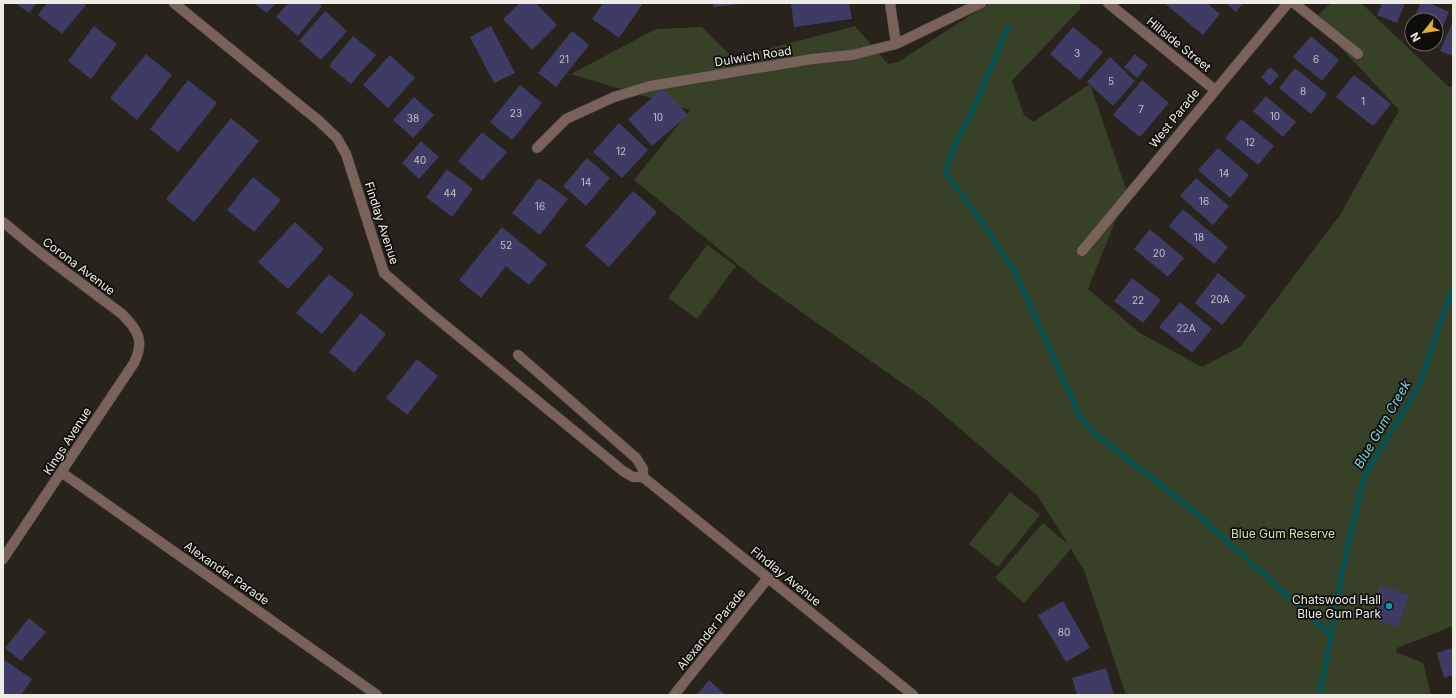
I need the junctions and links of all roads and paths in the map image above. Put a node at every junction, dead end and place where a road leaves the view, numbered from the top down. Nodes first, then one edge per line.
1 (174, 3) edge
2 (890, 3) edge
3 (981, 3) edge
4 (1108, 3) edge
5 (1288, 3) edge
6 (1294, 3) edge
7 (896, 44) junction
8 (1358, 54) dead end
9 (1215, 90) junction
10 (537, 148) dead end
11 (3, 222) edge
12 (1082, 251) dead end
13 (137, 332) joint
14 (518, 355) dead end
15 (61, 472) junction
16 (643, 477) junction
17 (3, 559) edge
18 (768, 578) junction
19 (377, 695) edge
20 (674, 695) edge
21 (913, 695) edge

1 - 16 street, Findlay Avenue
2 - 7 street
3 - 7 street, Dulwich Road
4 - 9 street, Hillside Street
5 - 9 street, West Parade
6 - 8 street
7 - 10 street, Dulwich Road
9 - 12 street, West Parade
11 - 13 street, Corona Avenue
13 - 15 street, Kings Avenue
14 - 16 street
15 - 17 street, Kings Avenue
15 - 19 street, Alexander Parade
16 - 18 street, Findlay Avenue
18 - 20 street, Alexander Parade
18 - 21 street, Findlay Avenue

